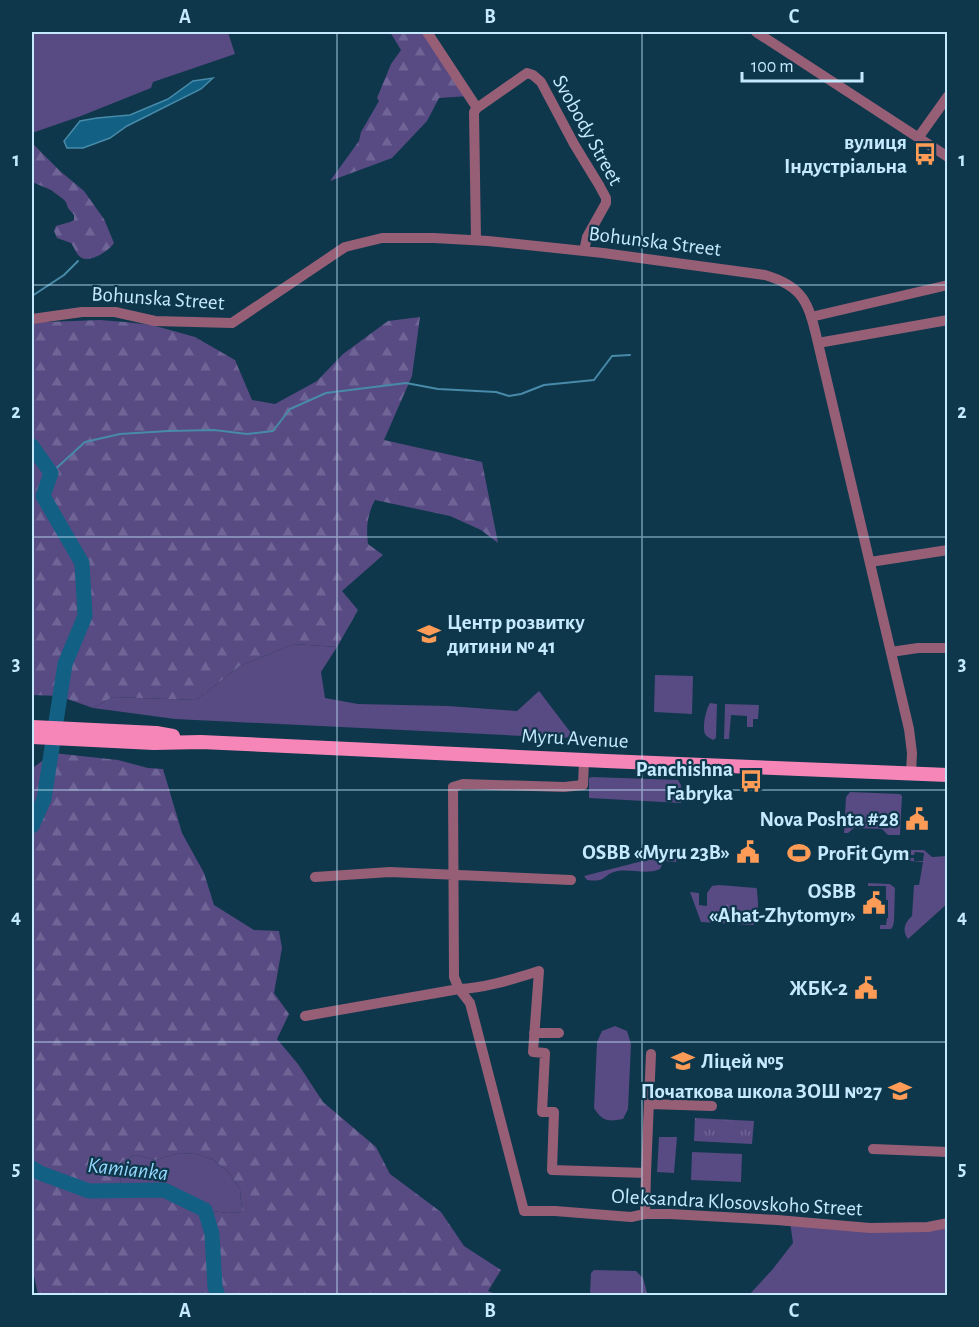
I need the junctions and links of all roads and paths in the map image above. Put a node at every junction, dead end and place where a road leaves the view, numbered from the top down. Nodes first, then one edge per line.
1 (427, 32) edge
2 (756, 32) edge
3 (948, 96) edge
4 (477, 108) junction
5 (918, 138) junction
6 (948, 157) edge
7 (476, 240) junction
8 (584, 251) junction
9 (948, 285) edge
10 (812, 317) junction
11 (32, 319) edge
12 (948, 320) edge
13 (818, 343) junction
14 (948, 550) edge
15 (870, 562) junction
16 (948, 648) edge
17 (891, 652) junction
18 (32, 727) edge
19 (32, 737) edge
20 (155, 738) junction
21 (584, 760) junction
22 (911, 773) junction
23 (948, 775) edge
24 (454, 875) junction
25 (315, 877) dead end
26 (571, 880) dead end
27 (459, 989) junction
28 (305, 1016) dead end
29 (559, 1032) dead end
30 (534, 1033) junction
31 (651, 1054) dead end
32 (649, 1104) junction
33 (712, 1106) dead end
34 (873, 1149) dead end
35 (948, 1152) edge
36 (646, 1173) junction
37 (645, 1214) junction
38 (948, 1223) edge

1 - 4 street
2 - 5 street
3 - 5 street
4 - 7 street
4 - 8 street, Svobody Street
5 - 6 street
7 - 8 street, Bohunska Street
7 - 11 street, Bohunska Street
8 - 10 street, Bohunska Street
9 - 10 street
10 - 13 street, Bohunska Street
12 - 13 street
13 - 15 street, Bohunska Street
14 - 15 street
15 - 17 street, Bohunska Street
16 - 17 street
17 - 22 street, Bohunska Street
18 - 20 main road, Myru Avenue
19 - 20 main road, Myru Avenue
20 - 21 main road, Myru Avenue
21 - 22 main road, Myru Avenue
21 - 24 street
22 - 23 main road, Myru Avenue
24 - 25 street
24 - 26 street
24 - 27 street
27 - 28 street
27 - 30 street
27 - 37 street, Oleksandra Klosovskoho Street
29 - 30 street
30 - 36 street
31 - 32 street
32 - 33 street
32 - 36 street
34 - 35 street
36 - 37 street
37 - 38 street, Oleksandra Klosovskoho Street

